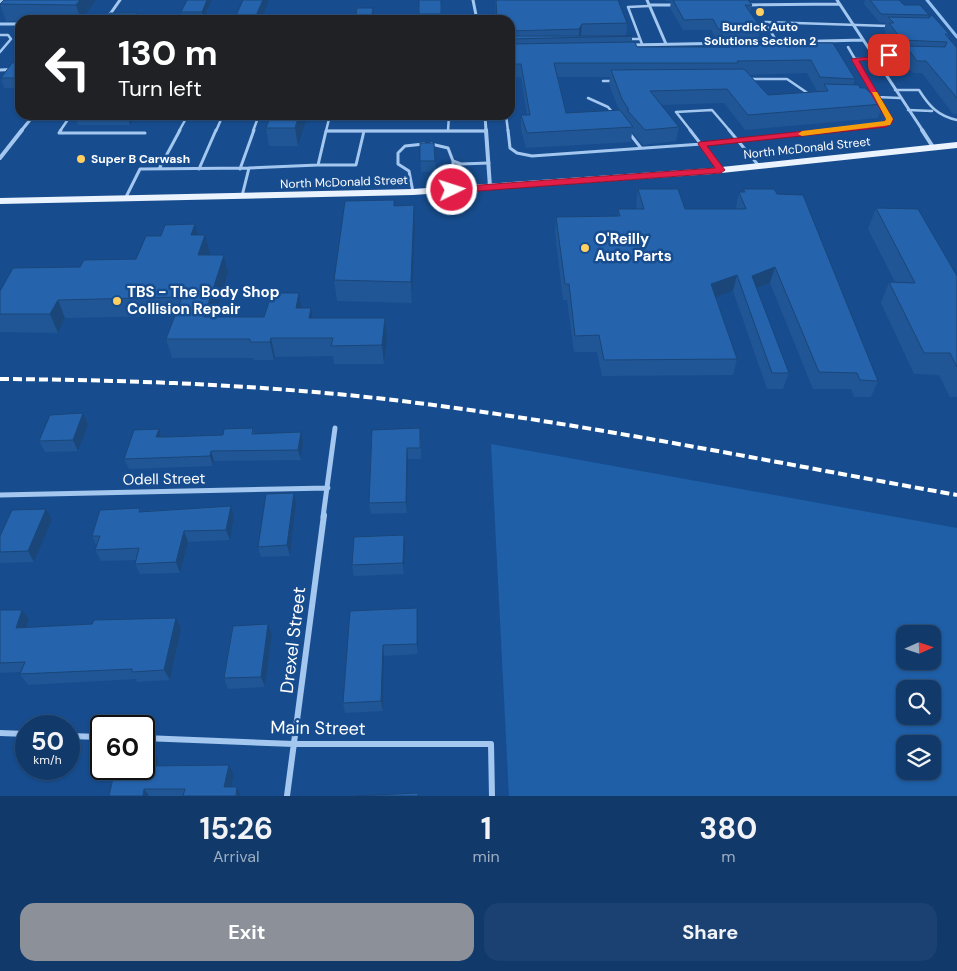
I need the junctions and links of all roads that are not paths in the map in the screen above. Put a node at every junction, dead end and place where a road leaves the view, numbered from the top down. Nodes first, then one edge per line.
1 (120, 0) edge
2 (473, 0) edge
3 (647, 0) edge
4 (837, 0) edge
5 (839, 4) junction
6 (678, 5) edge
7 (734, 5) edge
8 (649, 6) junction
9 (110, 15) edge
10 (476, 15) edge
11 (0, 24) edge
12 (15, 24) edge
13 (853, 25) junction
14 (889, 26) edge
15 (0, 35) edge
16 (624, 39) dead end
17 (640, 39) junction
18 (863, 40) junction
19 (772, 42) edge
20 (778, 42) junction
21 (738, 43) edge
22 (642, 44) junction
23 (666, 44) junction
24 (626, 45) edge
25 (848, 47) dead end
26 (0, 52) edge
27 (911, 55) edge
28 (873, 57) junction
29 (855, 59) junction
30 (15, 69) edge
31 (0, 70) edge
32 (747, 78) edge
33 (603, 81) dead end
34 (622, 81) edge
35 (894, 90) junction
36 (818, 95) edge
37 (867, 97) edge
38 (877, 97) junction
39 (588, 98) dead end
40 (900, 98) junction
41 (908, 110) junction
42 (932, 111) junction
43 (614, 114) edge
44 (30, 120) edge
45 (68, 120) edge
46 (185, 120) edge
47 (221, 120) edge
48 (258, 120) edge
49 (329, 120) edge
50 (449, 120) edge
51 (485, 120) edge
52 (507, 120) edge
53 (957, 120) edge
54 (625, 128) edge
55 (326, 131) junction
56 (364, 131) junction
57 (448, 131) junction
58 (486, 131) junction
59 (145, 133) dead end
60 (737, 140) junction
61 (702, 144) junction
62 (957, 145) edge
63 (933, 147) junction
64 (641, 148) junction
65 (0, 158) edge
66 (453, 161) junction
67 (488, 163) junction
68 (318, 165) junction
69 (759, 166) junction
70 (240, 168) junction
71 (249, 168) junction
72 (159, 169) junction
73 (199, 169) junction
74 (721, 170) junction
75 (490, 187) junction
76 (452, 190) junction
77 (413, 192) junction
78 (241, 198) junction
79 (125, 200) junction
80 (0, 202) edge
81 (336, 428) dead end
82 (328, 488) junction
83 (0, 495) edge
84 (0, 733) edge
85 (15, 734) edge
86 (155, 738) edge
87 (294, 744) junction
88 (287, 796) edge
89 (492, 796) edge

1 - 9 street
2 - 10 street
3 - 8 street
4 - 5 street
5 - 7 street
5 - 13 street
6 - 8 street
8 - 17 lane
8 - 23 street
11 - 12 street
13 - 14 lane
13 - 18 street
13 - 20 lane
15 - 26 lane
16 - 17 lane
17 - 22 lane
18 - 20 street
18 - 28 street
19 - 20 street
21 - 23 street
22 - 23 street
22 - 24 street
25 - 29 lane
27 - 28 lane
28 - 29 lane
28 - 35 street
29 - 38 lane
30 - 31 street
32 - 36 lane
33 - 34 lane
35 - 40 street
35 - 42 lane
37 - 38 lane
38 - 40 lane
38 - 60 lane
39 - 43 lane
40 - 41 street
41 - 42 lane
41 - 63 street
42 - 53 lane
44 - 65 street
45 - 59 lane
46 - 72 lane
47 - 73 lane
48 - 70 lane
49 - 55 lane
50 - 57 lane
51 - 58 street
52 - 64 lane
54 - 64 lane
55 - 56 lane
55 - 68 lane
56 - 57 lane
56 - 68 lane
57 - 58 lane
58 - 67 street
60 - 61 lane
60 - 61 lane
60 - 69 lane
61 - 64 lane
61 - 74 lane
62 - 63 main road, North McDonald Street
63 - 69 main road, North McDonald Street
66 - 67 lane
66 - 76 lane
66 - 77 lane
67 - 75 street
68 - 71 lane
69 - 74 main road, North McDonald Street
70 - 71 lane
70 - 73 lane
71 - 78 lane
72 - 73 lane
72 - 79 lane
74 - 75 main road, North McDonald Street
75 - 76 main road, North McDonald Street
76 - 77 main road, North McDonald Street
77 - 78 main road, North McDonald Street
78 - 79 main road, North McDonald Street
79 - 80 main road, North McDonald Street
81 - 82 street, Drexel Street
82 - 83 street, Odell Street
82 - 87 street, Drexel Street
84 - 85 street
86 - 87 street, Main Street
87 - 88 street, Drexel Street
87 - 89 street, Main Street

